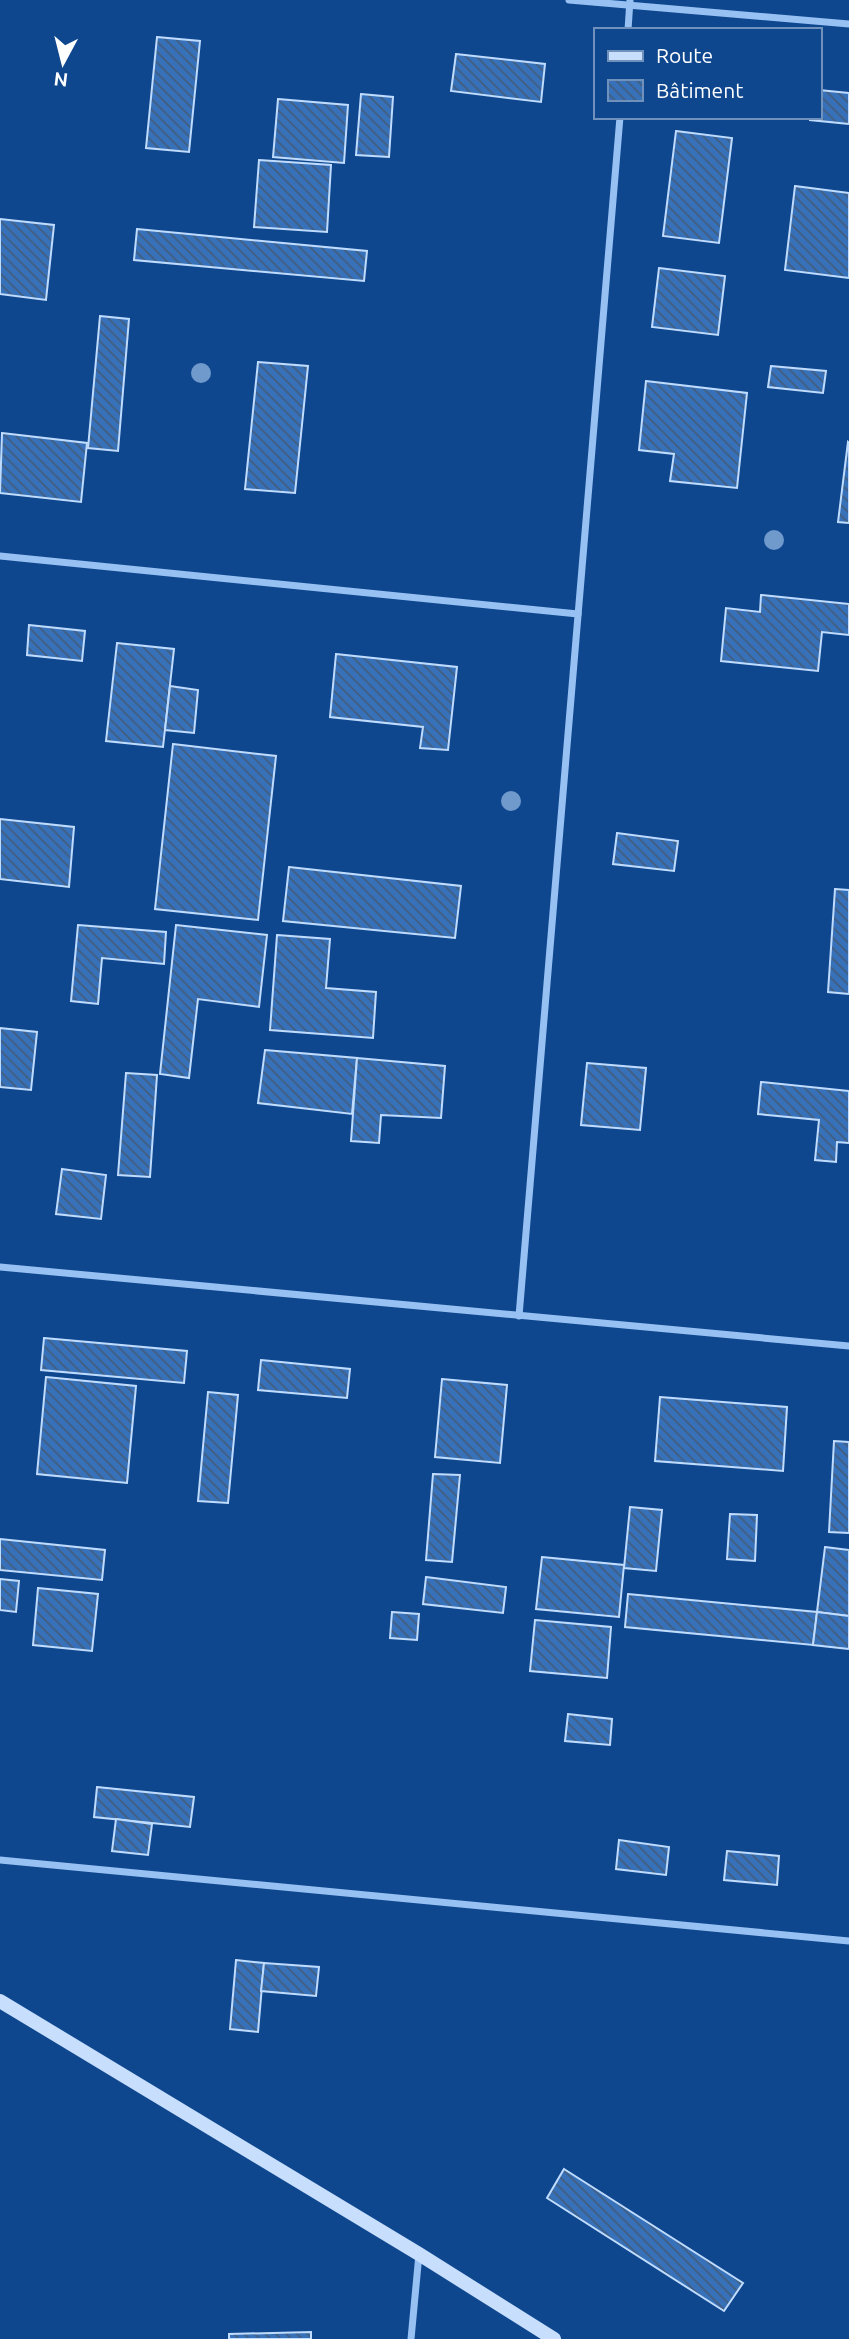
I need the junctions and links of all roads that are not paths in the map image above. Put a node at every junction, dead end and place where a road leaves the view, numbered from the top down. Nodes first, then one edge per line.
1 (569, 0) edge
2 (630, 3) edge
3 (849, 24) edge
4 (628, 28) edge
5 (620, 119) edge
6 (0, 556) edge
7 (578, 614) junction
8 (0, 1267) edge
9 (519, 1316) junction
10 (849, 1346) edge
11 (0, 1860) edge
12 (849, 1941) edge
13 (0, 2001) edge
14 (419, 2254) junction
15 (411, 2339) edge
16 (554, 2339) edge

1 - 2 street
2 - 3 street
2 - 4 street
5 - 7 street
6 - 7 street
7 - 9 street
8 - 9 street
9 - 10 street
11 - 12 street
13 - 14 street
14 - 15 street
14 - 16 street

